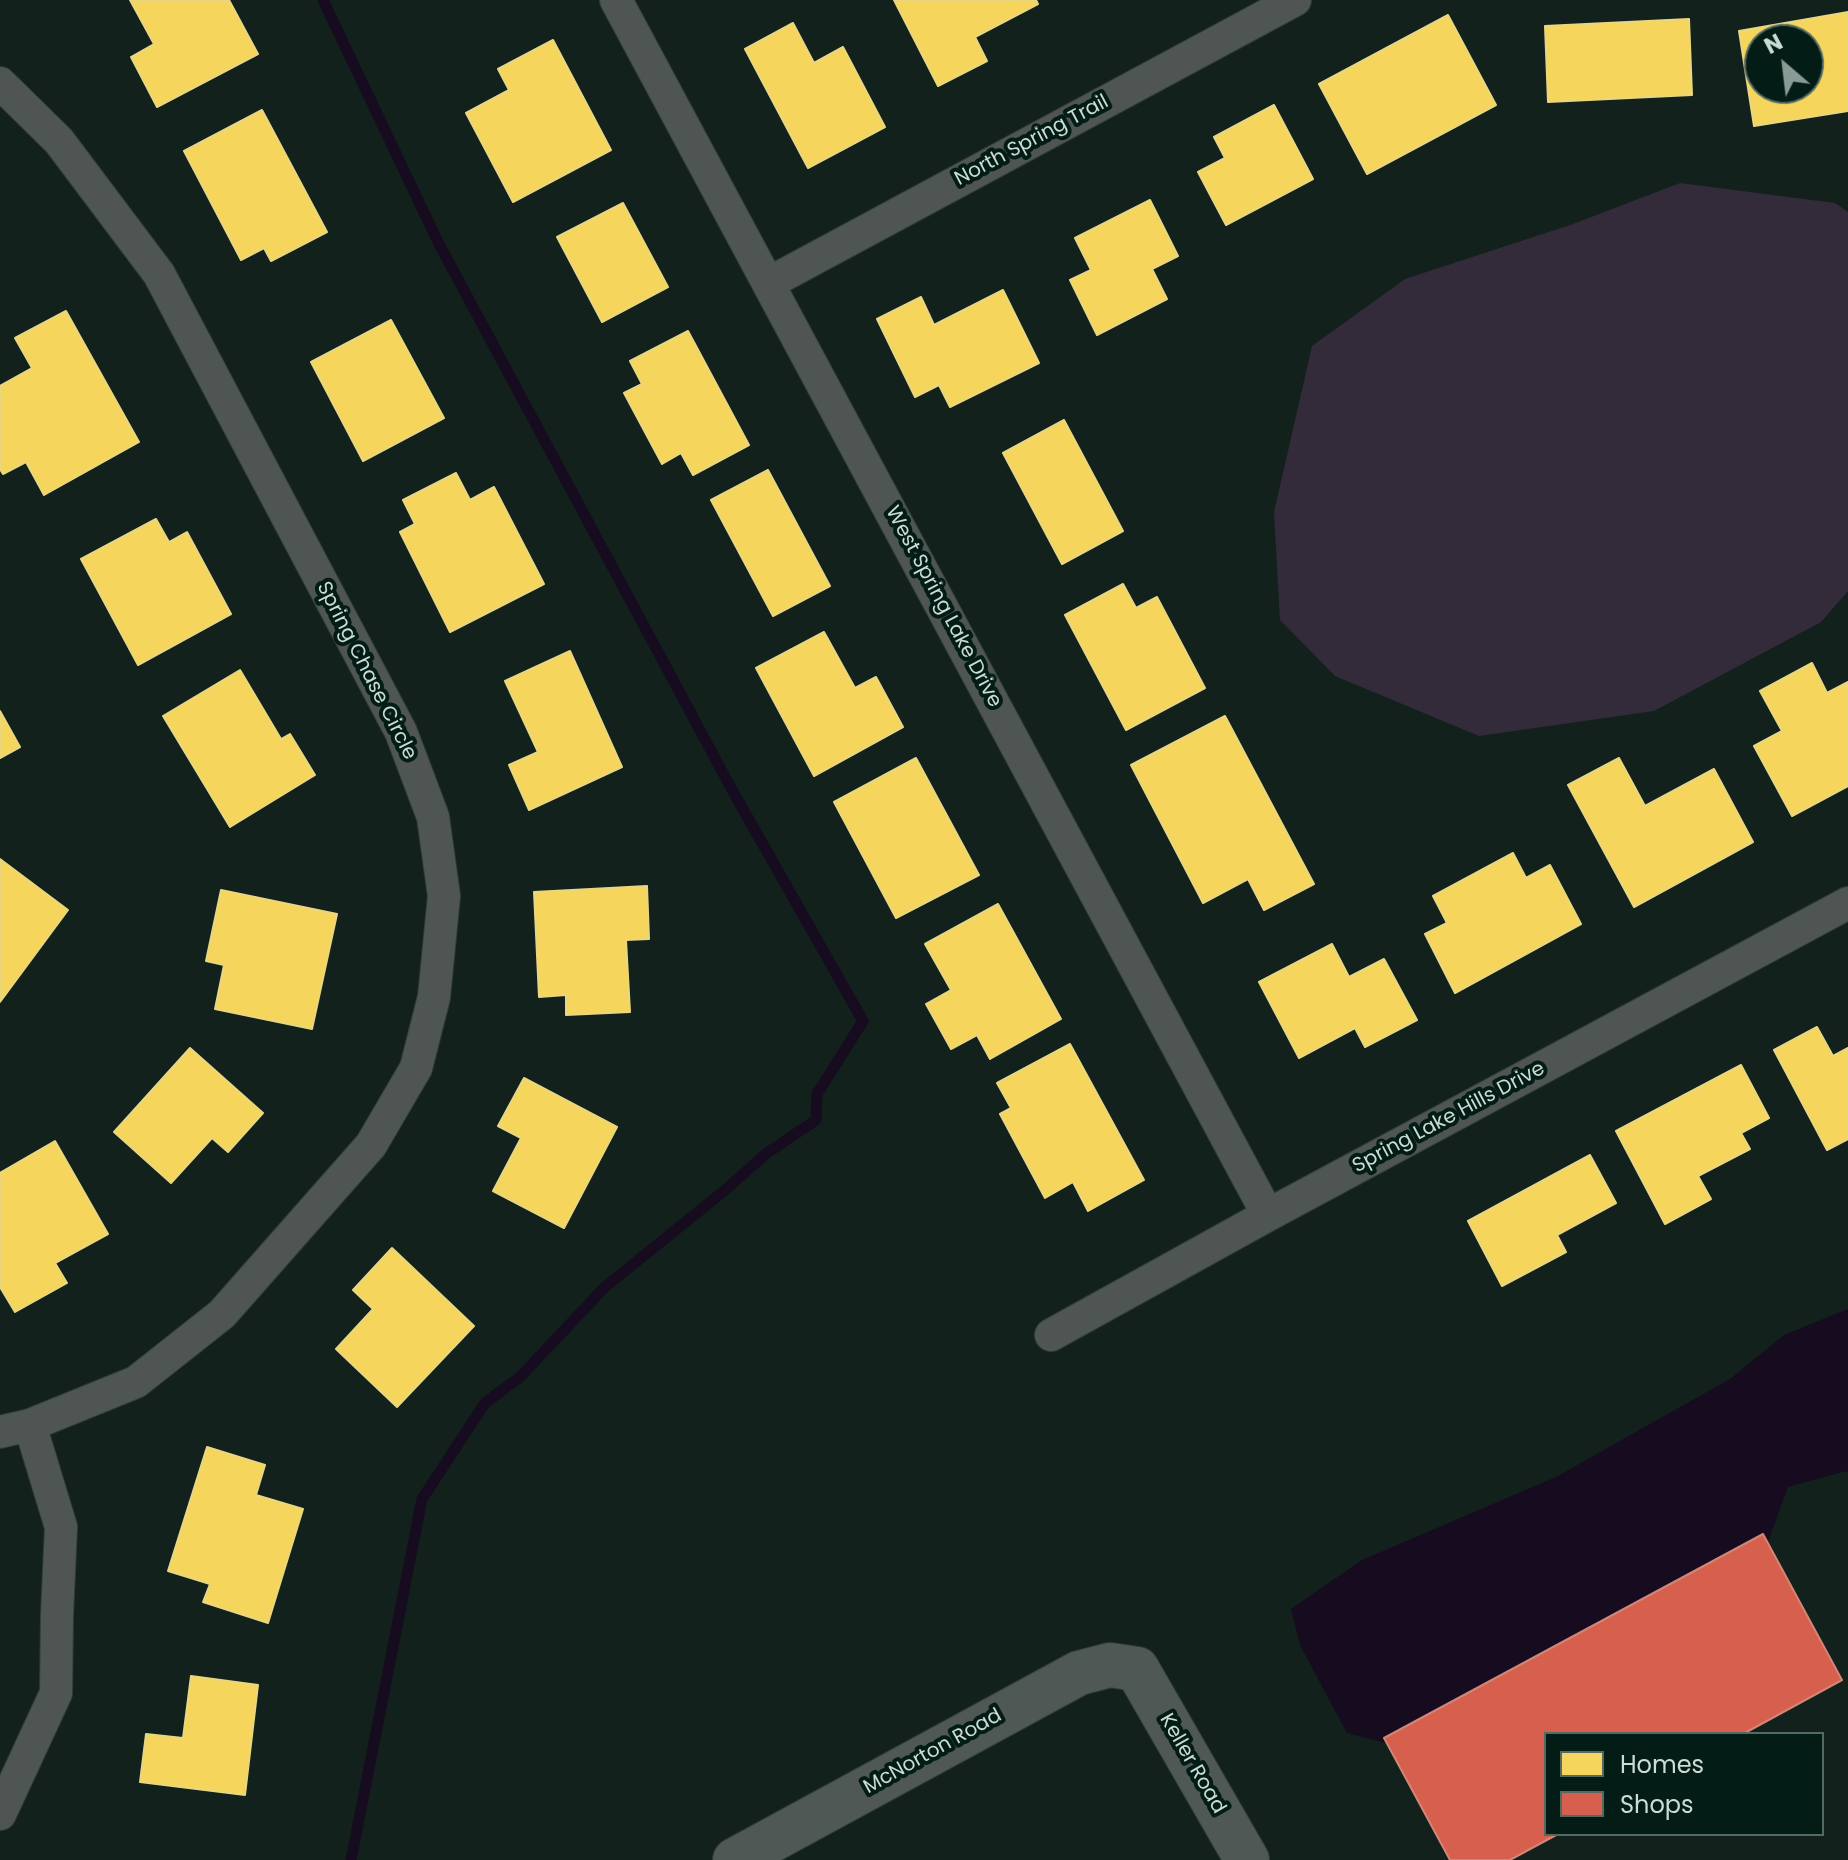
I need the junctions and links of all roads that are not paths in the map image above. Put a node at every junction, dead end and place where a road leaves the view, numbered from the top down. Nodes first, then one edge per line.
1 (616, 0) edge
2 (1295, 0) edge
3 (0, 83) edge
4 (769, 283) junction
5 (1848, 903) edge
6 (1268, 1215) junction
7 (1051, 1335) dead end
8 (15, 1429) edge
9 (1137, 1669) joint
10 (0, 1814) edge
11 (735, 1860) edge
12 (1247, 1860) edge

1 - 4 street, West Spring Lake Drive
2 - 4 street, North Spring Trail
3 - 8 street, Spring Chase Circle
4 - 6 street, West Spring Lake Drive
5 - 6 street, Spring Lake Hills Drive
6 - 7 street, Spring Lake Hills Drive
8 - 10 street
9 - 11 street, McNorton Road
9 - 12 street, Keller Road

